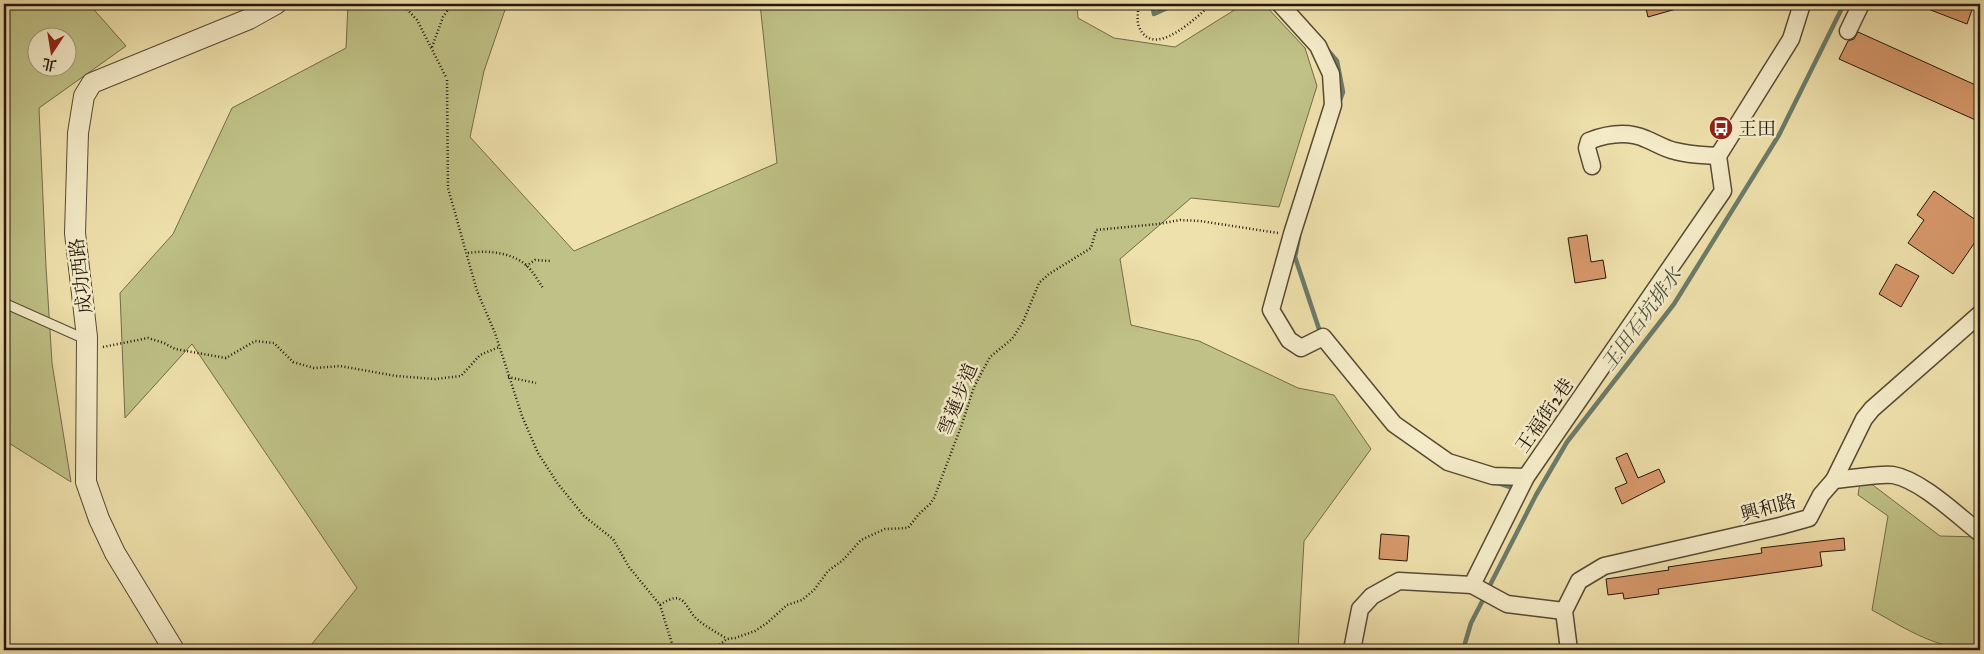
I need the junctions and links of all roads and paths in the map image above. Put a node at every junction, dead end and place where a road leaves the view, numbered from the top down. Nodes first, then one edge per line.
1 (276, 4) edge
2 (402, 4) edge
3 (452, 4) edge
4 (1138, 4) edge
5 (1212, 4) edge
6 (1280, 4) edge
7 (1802, 4) edge
8 (1862, 4) edge
9 (1848, 31) dead end
10 (432, 47) junction
11 (1718, 156) junction
12 (1592, 166) dead end
13 (1292, 234) junction
14 (468, 253) junction
15 (550, 261) dead end
16 (526, 266) junction
17 (543, 288) dead end
18 (4, 302) edge
19 (1980, 314) edge
20 (87, 343) junction
21 (499, 347) junction
22 (508, 377) junction
23 (536, 383) dead end
24 (1834, 480) junction
25 (1522, 486) junction
26 (1980, 533) edge
27 (1472, 585) junction
28 (660, 606) junction
29 (1564, 611) junction
30 (727, 639) junction
31 (174, 650) edge
32 (674, 650) edge
33 (703, 650) edge
34 (1352, 650) edge
35 (1569, 650) edge

1 - 20 street, 成功西路
2 - 10 path
3 - 10 path
4 - 5 path
6 - 13 street
7 - 11 street
8 - 9 street
10 - 14 path
11 - 12 street
11 - 25 street, 王福街2巷
13 - 25 street
13 - 30 path, 雪蓮步道
14 - 16 path
14 - 21 path
15 - 16 path
16 - 17 path
18 - 20 lane
19 - 24 street, 興和路
20 - 21 path
20 - 31 street, 成功西路
21 - 22 path
22 - 23 path
22 - 28 path
24 - 26 street
24 - 29 street, 興和路
25 - 27 street, 王福街2巷
27 - 29 street
27 - 34 street
28 - 30 path
28 - 32 path
29 - 35 street
30 - 33 path

